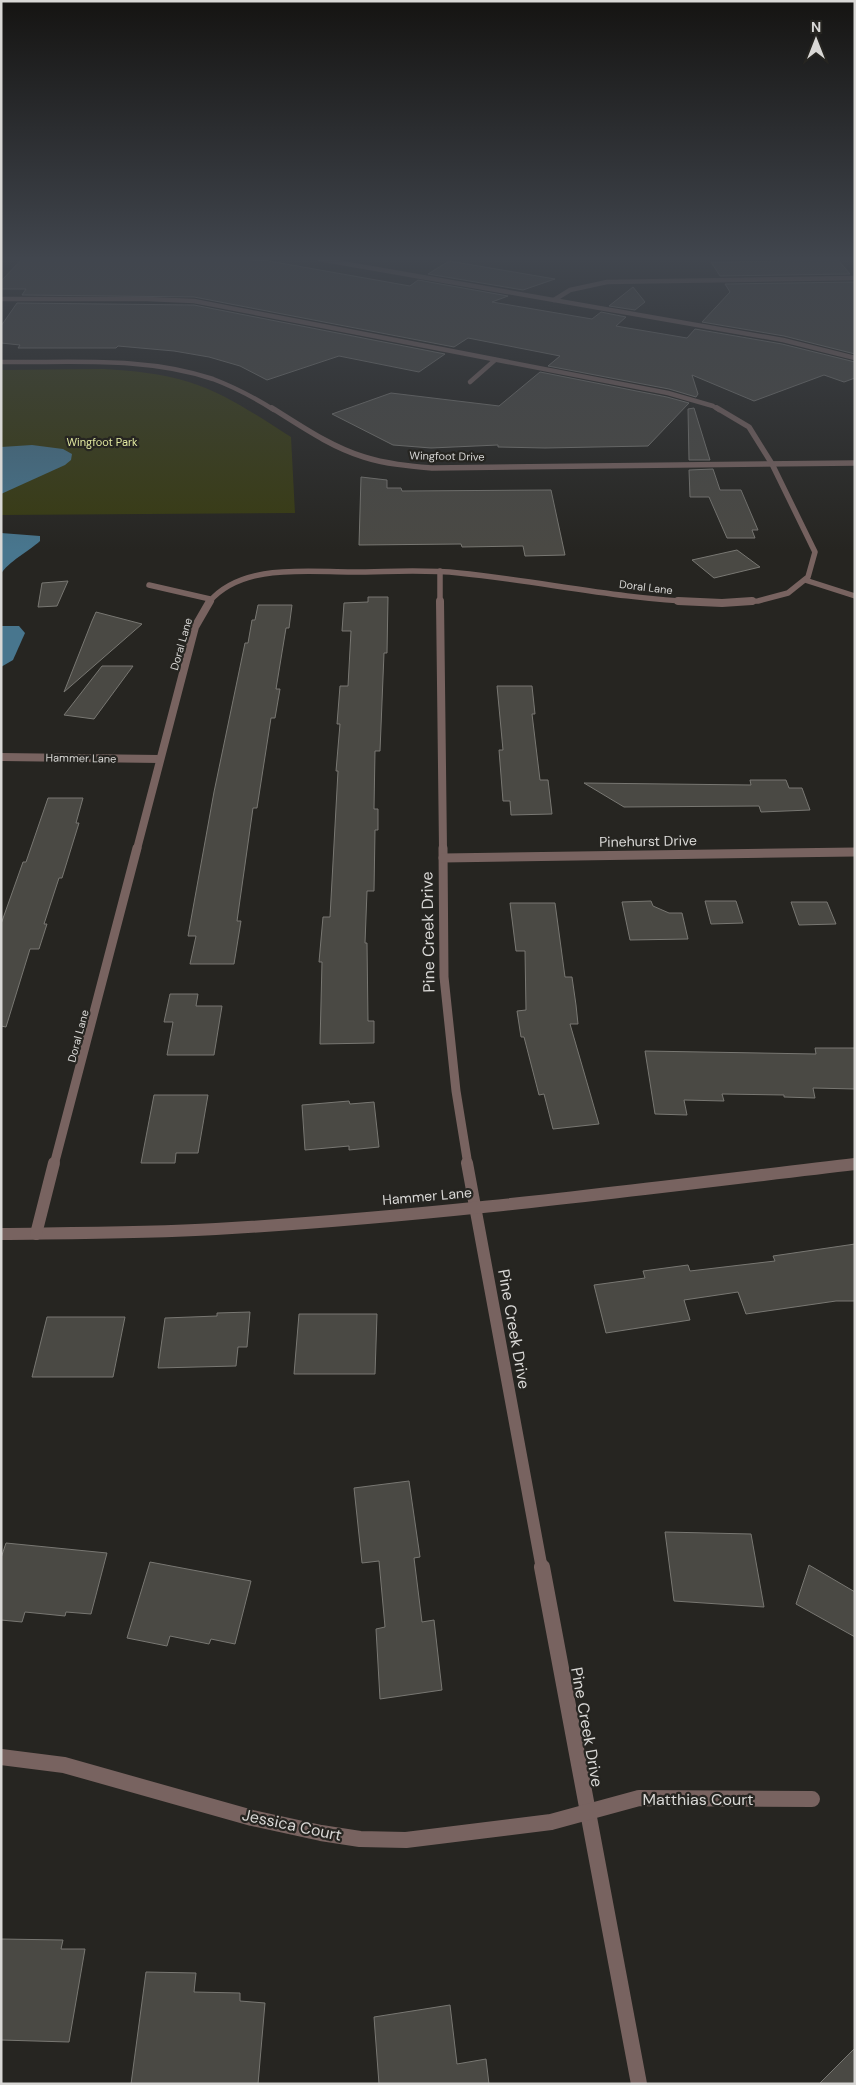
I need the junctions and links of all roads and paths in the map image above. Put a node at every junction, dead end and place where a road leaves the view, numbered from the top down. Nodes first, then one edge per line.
1 (476, 356) edge
2 (495, 360) junction
3 (1, 362) edge
4 (470, 382) dead end
5 (855, 462) edge
6 (772, 464) junction
7 (440, 571) junction
8 (805, 580) junction
9 (149, 585) dead end
10 (855, 596) edge
11 (210, 599) junction
12 (1, 757) edge
13 (160, 759) junction
14 (855, 852) edge
15 (443, 858) junction
16 (855, 1164) edge
17 (475, 1207) junction
18 (1, 1234) edge
19 (36, 1234) junction
20 (1, 1756) edge
21 (812, 1799) dead end
22 (586, 1812) junction
23 (639, 2084) edge

1 - 2 street
2 - 4 street
2 - 6 street
3 - 6 street, Wingfoot Drive
5 - 6 street, Wingfoot Drive
6 - 8 street
7 - 8 street, Doral Lane
7 - 11 street, Doral Lane
7 - 15 street, Pine Creek Drive
8 - 10 street
9 - 11 street
11 - 13 street, Doral Lane
12 - 13 street, Hammer Lane
13 - 19 street, Doral Lane
14 - 15 street, Pinehurst Drive
15 - 17 street, Pine Creek Drive
16 - 17 street, Hammer Lane
17 - 19 street, Hammer Lane
17 - 22 street, Pine Creek Drive
18 - 19 street, Hammer Lane
20 - 22 street, Jessica Court
21 - 22 street, Matthias Court
22 - 23 street, Pine Creek Drive

